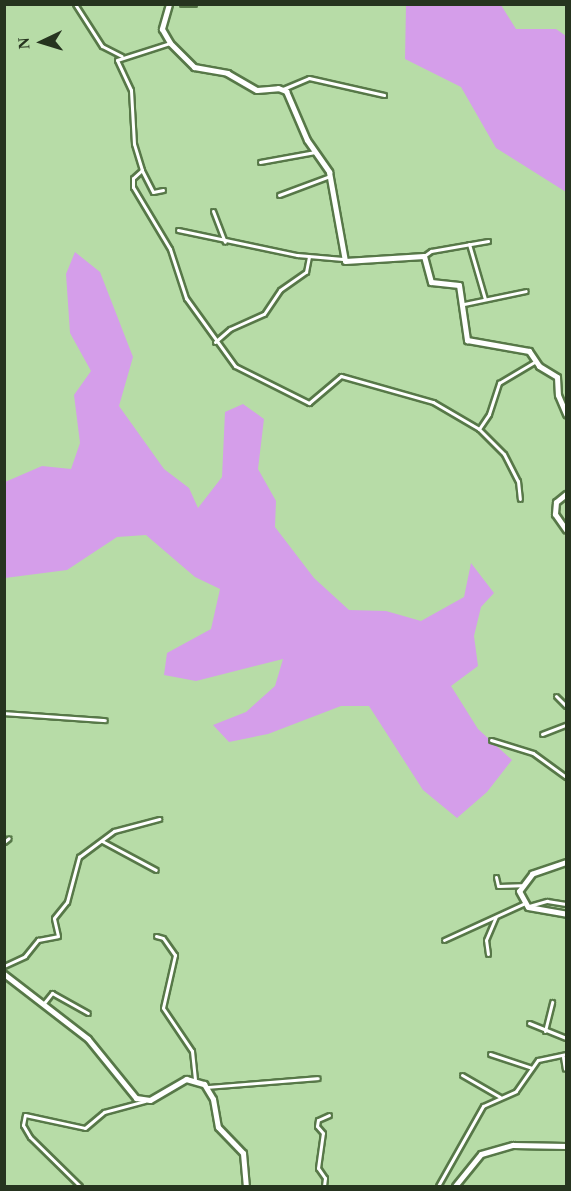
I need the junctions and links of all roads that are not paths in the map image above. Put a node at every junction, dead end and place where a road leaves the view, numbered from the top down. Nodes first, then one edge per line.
1 (75, 4) edge
2 (169, 4) edge
3 (182, 4) edge
4 (194, 4) edge
5 (170, 43) junction
6 (123, 57) junction
7 (283, 89) junction
8 (384, 95) dead end
9 (317, 152) junction
10 (260, 162) dead end
11 (142, 170) junction
12 (330, 176) junction
13 (163, 190) dead end
14 (279, 195) dead end
15 (213, 211) dead end
16 (178, 230) dead end
17 (225, 242) junction
18 (488, 242) dead end
19 (470, 244) junction
20 (424, 256) junction
21 (309, 257) junction
22 (343, 259) junction
23 (526, 291) dead end
24 (485, 299) junction
25 (464, 304) junction
26 (215, 342) junction
27 (536, 361) junction
28 (567, 414) edge
29 (479, 429) junction
30 (567, 494) edge
31 (520, 499) dead end
32 (567, 530) edge
33 (556, 696) dead end
34 (567, 706) edge
35 (4, 713) edge
36 (105, 720) dead end
37 (567, 725) edge
38 (542, 734) dead end
39 (491, 740) dead end
40 (567, 777) edge
41 (159, 819) dead end
42 (9, 838) dead end
43 (102, 841) junction
44 (4, 842) edge
45 (567, 862) edge
46 (156, 870) dead end
47 (496, 878) dead end
48 (521, 885) junction
49 (567, 904) edge
50 (525, 906) junction
51 (567, 914) edge
52 (497, 916) junction
53 (156, 936) dead end
54 (444, 940) dead end
55 (488, 954) dead end
56 (4, 966) edge
57 (4, 974) edge
58 (552, 1002) dead end
59 (44, 1003) junction
60 (88, 1013) dead end
61 (529, 1023) dead end
62 (545, 1031) junction
63 (567, 1038) edge
64 (490, 1054) dead end
65 (565, 1056) edge
66 (532, 1068) junction
67 (565, 1070) edge
68 (462, 1075) dead end
69 (318, 1078) dead end
70 (195, 1079) junction
71 (207, 1087) junction
72 (500, 1097) junction
73 (145, 1101) junction
74 (328, 1115) dead end
75 (567, 1146) edge
76 (80, 1186) edge
77 (246, 1186) edge
78 (324, 1186) edge
79 (438, 1186) edge
80 (455, 1186) edge

1 - 6 street
2 - 5 street
3 - 4 street
5 - 6 street
5 - 7 street
6 - 11 street
7 - 8 street
7 - 9 street
9 - 10 street
9 - 12 street
11 - 13 street
11 - 26 street
12 - 14 street
12 - 22 street
15 - 17 street
16 - 17 street
17 - 21 street
18 - 19 street
19 - 20 street
19 - 24 street
20 - 22 street
20 - 25 street
21 - 22 street
21 - 26 street
23 - 24 street
24 - 25 street
25 - 27 street
26 - 29 street
27 - 28 street
27 - 29 street
29 - 31 street
30 - 32 street
33 - 34 street
35 - 36 street
37 - 38 street
39 - 40 street
41 - 43 street
42 - 44 street
43 - 46 street
43 - 56 street
45 - 48 street
47 - 48 street
48 - 50 street
49 - 50 street
50 - 51 street
50 - 52 street
52 - 54 street
52 - 55 street
53 - 70 street
57 - 59 street
58 - 62 street
59 - 60 street
59 - 73 street
61 - 62 street
62 - 63 street
64 - 66 street
65 - 66 street
65 - 67 street
66 - 72 street
68 - 72 street
69 - 71 street
70 - 71 street
70 - 73 street
71 - 77 street
72 - 79 street
73 - 76 street
74 - 78 street
75 - 80 street

